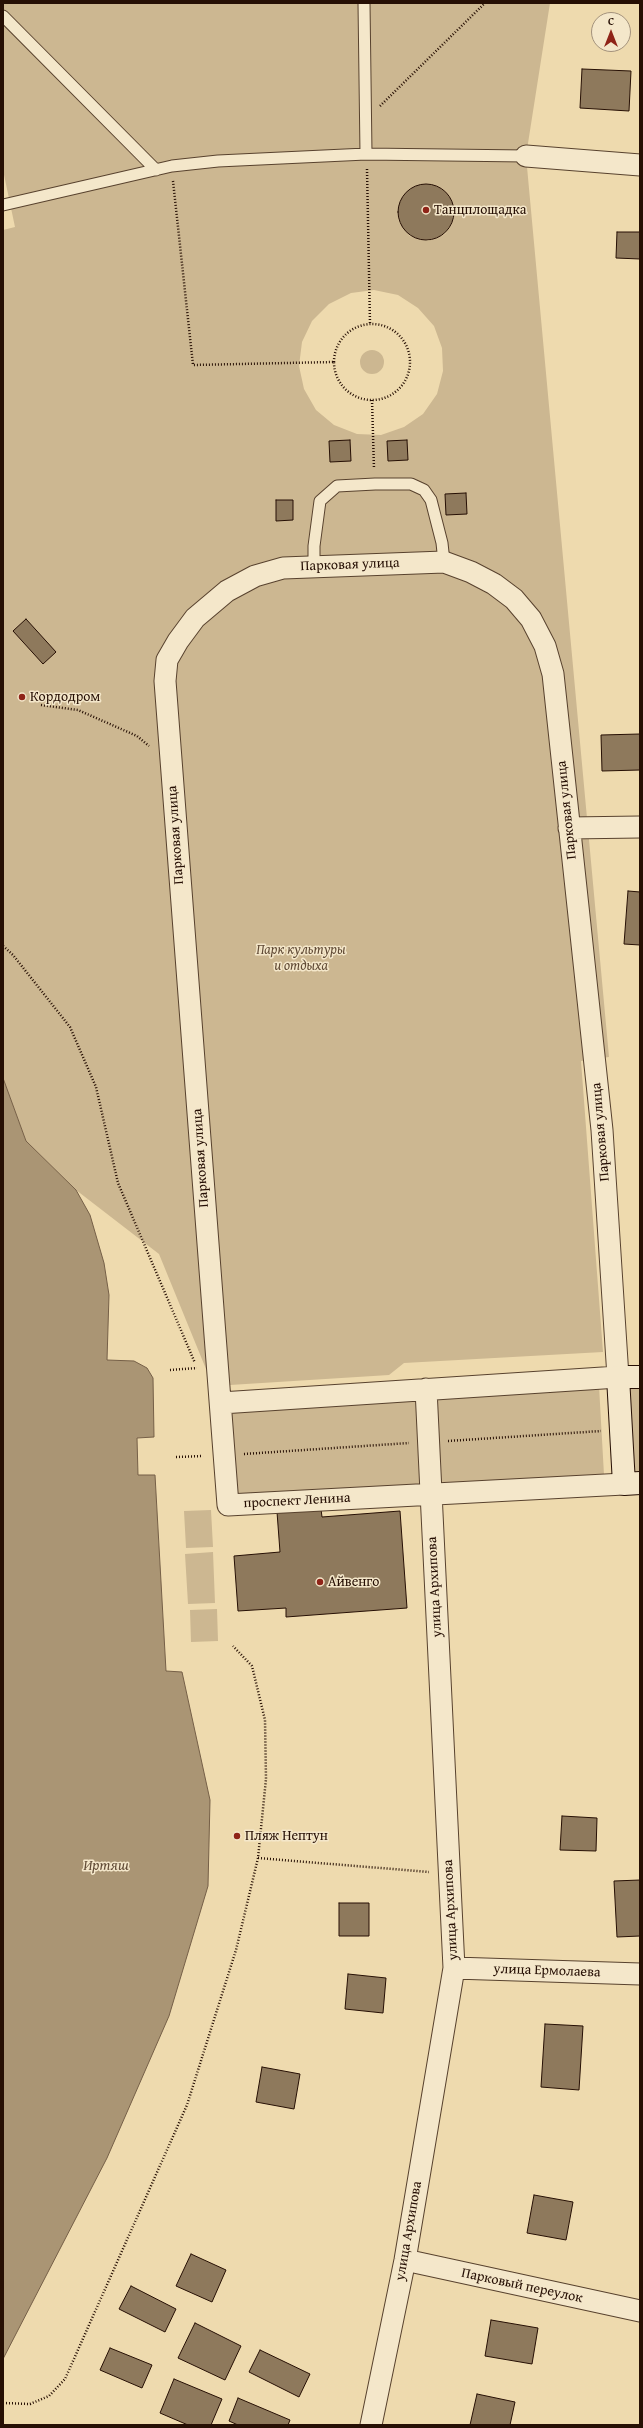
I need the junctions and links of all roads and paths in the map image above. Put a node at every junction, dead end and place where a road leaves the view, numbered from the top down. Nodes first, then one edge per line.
1 (364, 3) edge
2 (484, 3) edge
3 (3, 16) edge
4 (366, 121) junction
5 (366, 154) junction
6 (526, 156) joint
7 (640, 165) edge
8 (172, 166) junction
9 (156, 170) junction
10 (3, 205) edge
11 (370, 324) junction
12 (334, 362) junction
13 (372, 400) junction
14 (375, 484) junction
15 (444, 562) junction
16 (314, 566) junction
17 (41, 705) dead end
18 (171, 763) junction
19 (569, 828) junction
20 (640, 828) edge
21 (3, 946) edge
22 (198, 1368) junction
23 (170, 1370) dead end
24 (618, 1377) junction
25 (640, 1377) edge
26 (426, 1389) junction
27 (221, 1398) junction
28 (632, 1483) edge
29 (430, 1493) junction
30 (233, 1646) dead end
31 (258, 1858) junction
32 (449, 1874) junction
33 (454, 1968) junction
34 (640, 1974) edge
35 (405, 2260) junction
36 (640, 2311) edge
37 (3, 2404) edge
38 (371, 2425) edge

1 - 4 lane
2 - 4 path
3 - 9 lane
4 - 5 lane
5 - 6 lane
5 - 8 lane
5 - 11 path
6 - 7 street
8 - 9 lane
8 - 12 path
9 - 10 lane
11 - 12 path
11 - 13 path
12 - 13 path
13 - 14 path
14 - 15 lane
14 - 16 lane
15 - 16 street, Парковая улица
15 - 19 street, Парковая улица
16 - 18 street, Парковая улица
17 - 18 path
18 - 27 street, Парковая улица
19 - 20 street
19 - 24 street, Парковая улица
21 - 22 path
22 - 23 path
22 - 27 path
24 - 25 street
24 - 26 street
24 - 28 street, проспект Ленина
26 - 27 street
26 - 29 street, улица Архипова
27 - 29 street, проспект Ленина
28 - 29 street, проспект Ленина
29 - 32 street, улица Архипова
30 - 31 path
31 - 32 path
31 - 37 path
32 - 33 street, улица Архипова
33 - 34 street, улица Ермолаева
33 - 35 street, улица Архипова
35 - 36 street, Парковый переулок
35 - 38 street, улица Архипова

